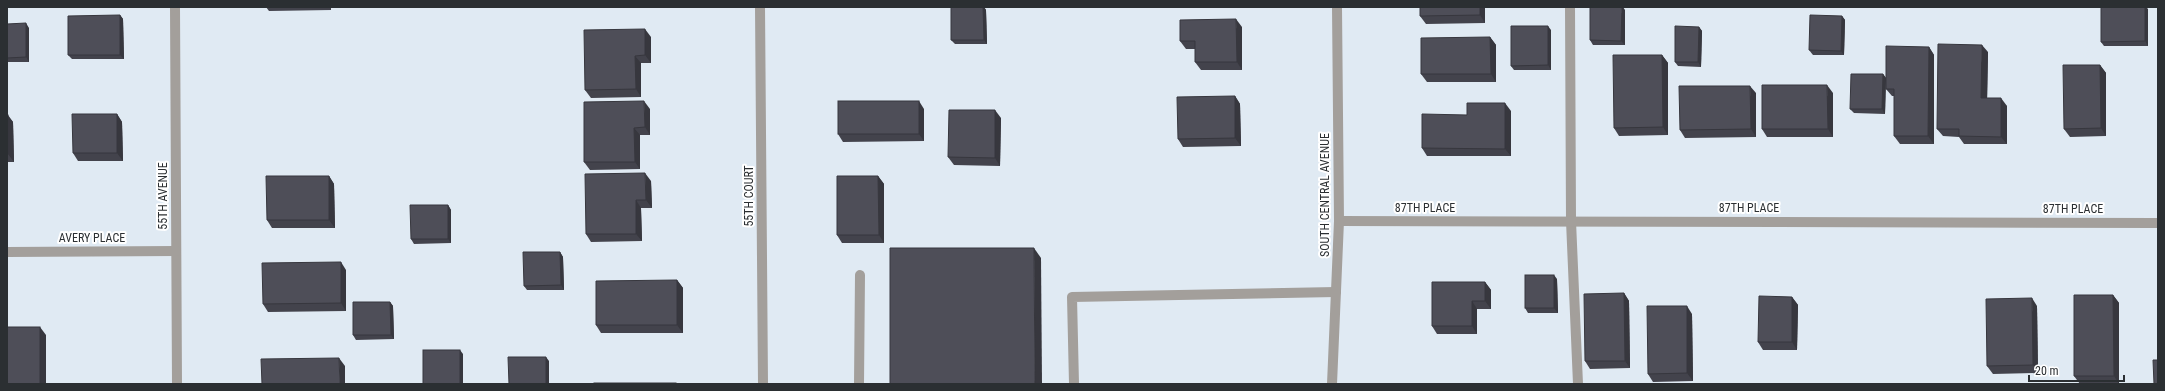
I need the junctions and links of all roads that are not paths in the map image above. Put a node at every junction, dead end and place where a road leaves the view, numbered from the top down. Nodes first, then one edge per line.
1 (175, 7) edge
2 (760, 7) edge
3 (1337, 7) edge
4 (1570, 7) edge
5 (1339, 221) junction
6 (1571, 221) junction
7 (2158, 223) edge
8 (176, 251) junction
9 (7, 252) edge
10 (860, 276) dead end
11 (1336, 292) junction
12 (177, 384) edge
13 (763, 384) edge
14 (860, 384) edge
15 (1074, 384) edge
16 (1332, 384) edge
17 (1578, 384) edge

1 - 8 street, 55TH AVENUE
2 - 13 street, 55TH COURT
3 - 5 street, SOUTH CENTRAL AVENUE
4 - 6 street
5 - 6 street, 87TH PLACE
5 - 11 street, SOUTH CENTRAL AVENUE
6 - 7 street, 87TH PLACE
6 - 17 street
8 - 9 street, AVERY PLACE
8 - 12 street, 55TH AVENUE
10 - 14 street
11 - 15 street
11 - 16 street, SOUTH CENTRAL AVENUE

